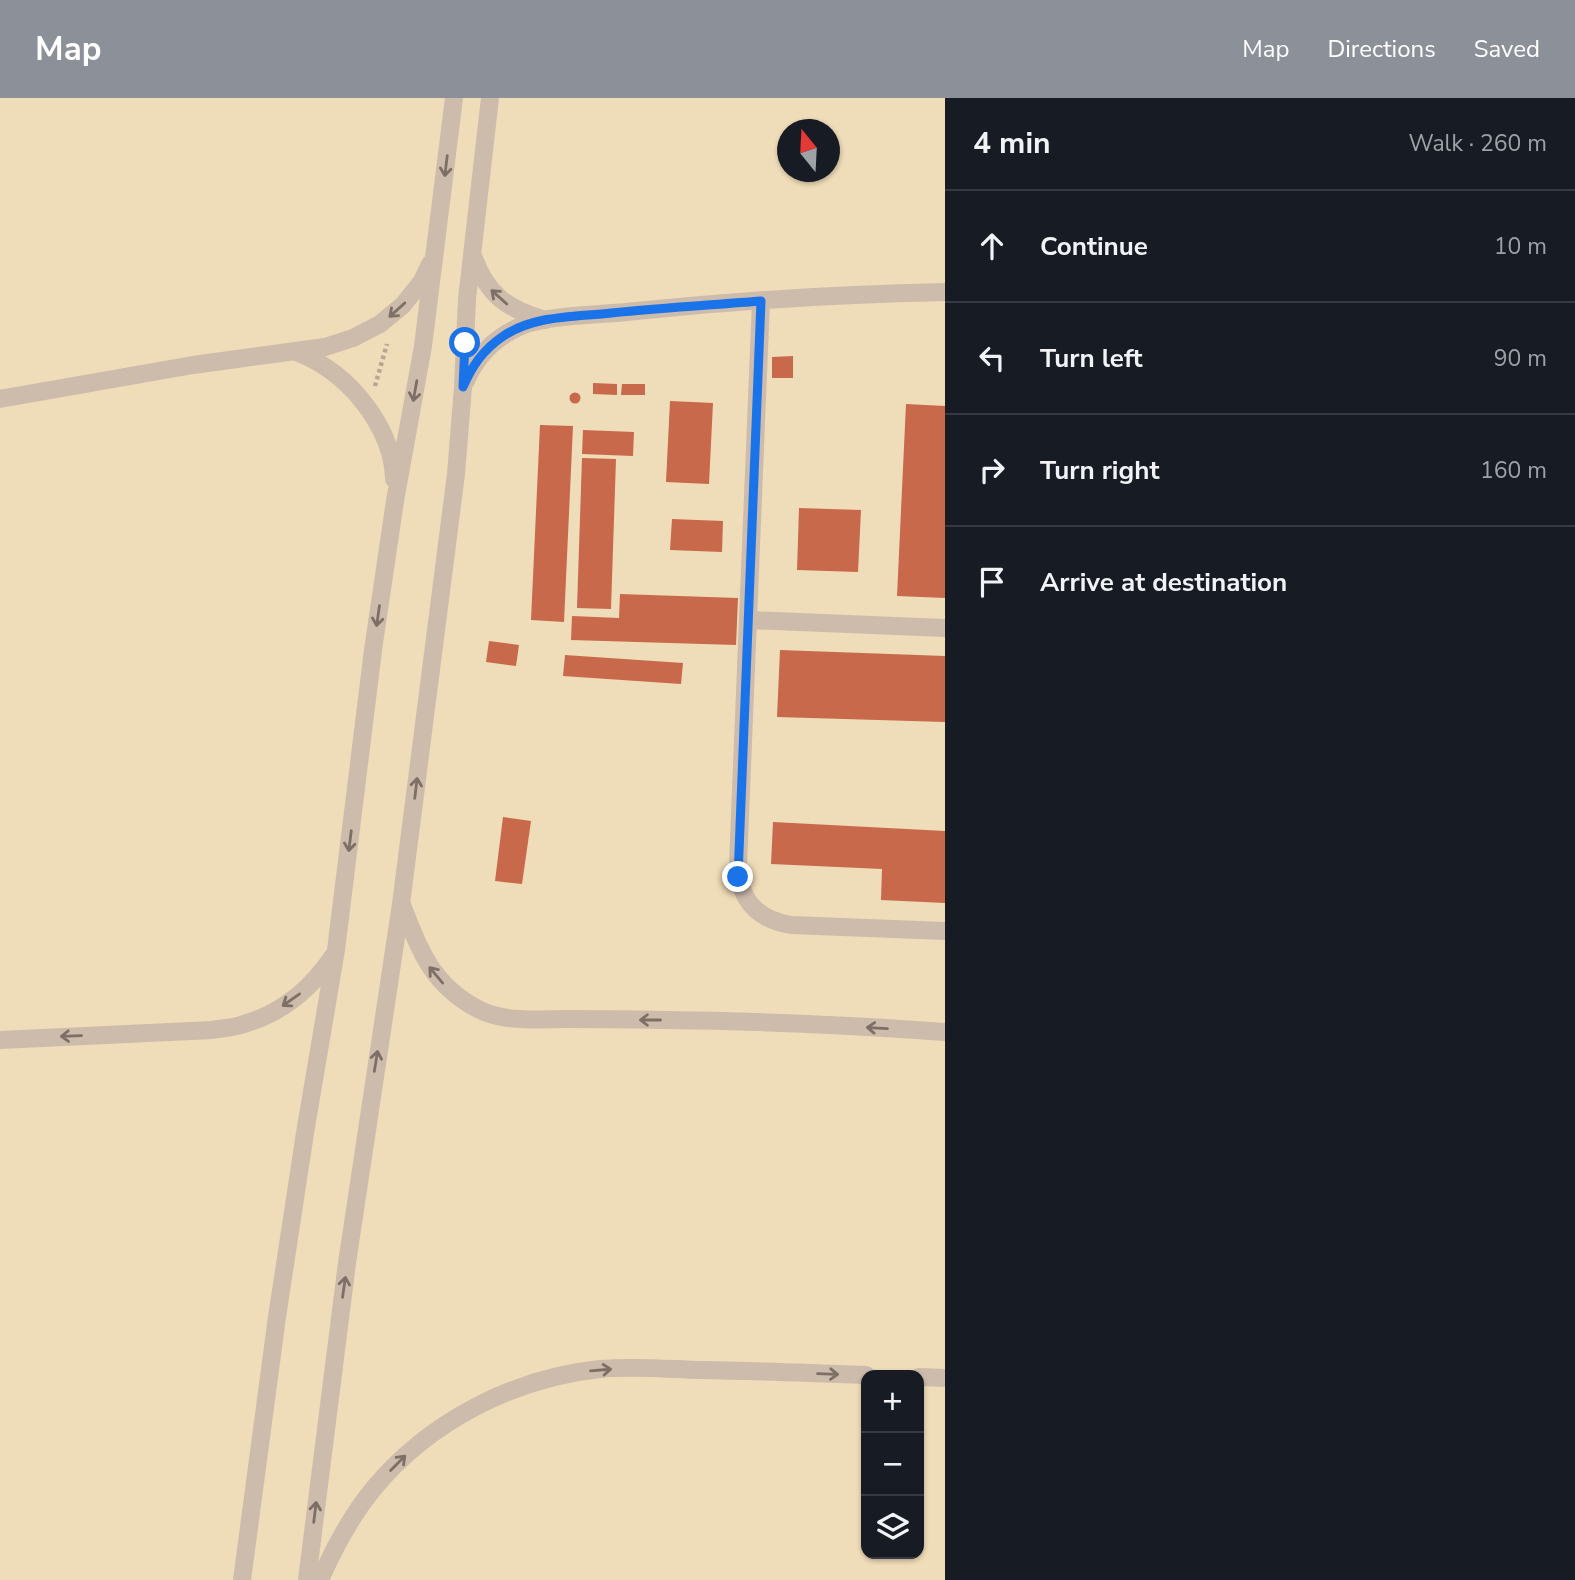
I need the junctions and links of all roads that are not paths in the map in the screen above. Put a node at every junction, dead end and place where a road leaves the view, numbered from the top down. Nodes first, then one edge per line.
1 (454, 98) edge
2 (490, 98) edge
3 (435, 254) junction
4 (472, 254) junction
5 (945, 292) edge
6 (761, 301) junction
7 (545, 320) junction
8 (294, 351) junction
9 (463, 387) junction
10 (0, 400) edge
11 (395, 501) junction
12 (748, 620) junction
13 (945, 628) edge
14 (401, 904) junction
15 (945, 931) edge
16 (337, 950) junction
17 (945, 1032) edge
18 (0, 1040) edge
19 (861, 1375) edge
20 (924, 1377) edge
21 (945, 1378) edge
22 (242, 1580) edge
23 (307, 1580) edge
24 (320, 1580) edge

1 -> 3 street
2 - 4 street
3 -> 8 street
3 -> 11 street
7 -> 4 street
4 - 9 street
5 - 6 street
6 - 7 street
6 - 12 street
7 - 9 street
8 - 10 street
8 - 11 street
14 -> 9 street
11 -> 16 street
12 - 13 street
12 - 15 street
17 -> 14 street
23 -> 14 street
16 -> 18 street
16 - 22 street
24 -> 19 street
20 - 21 street

